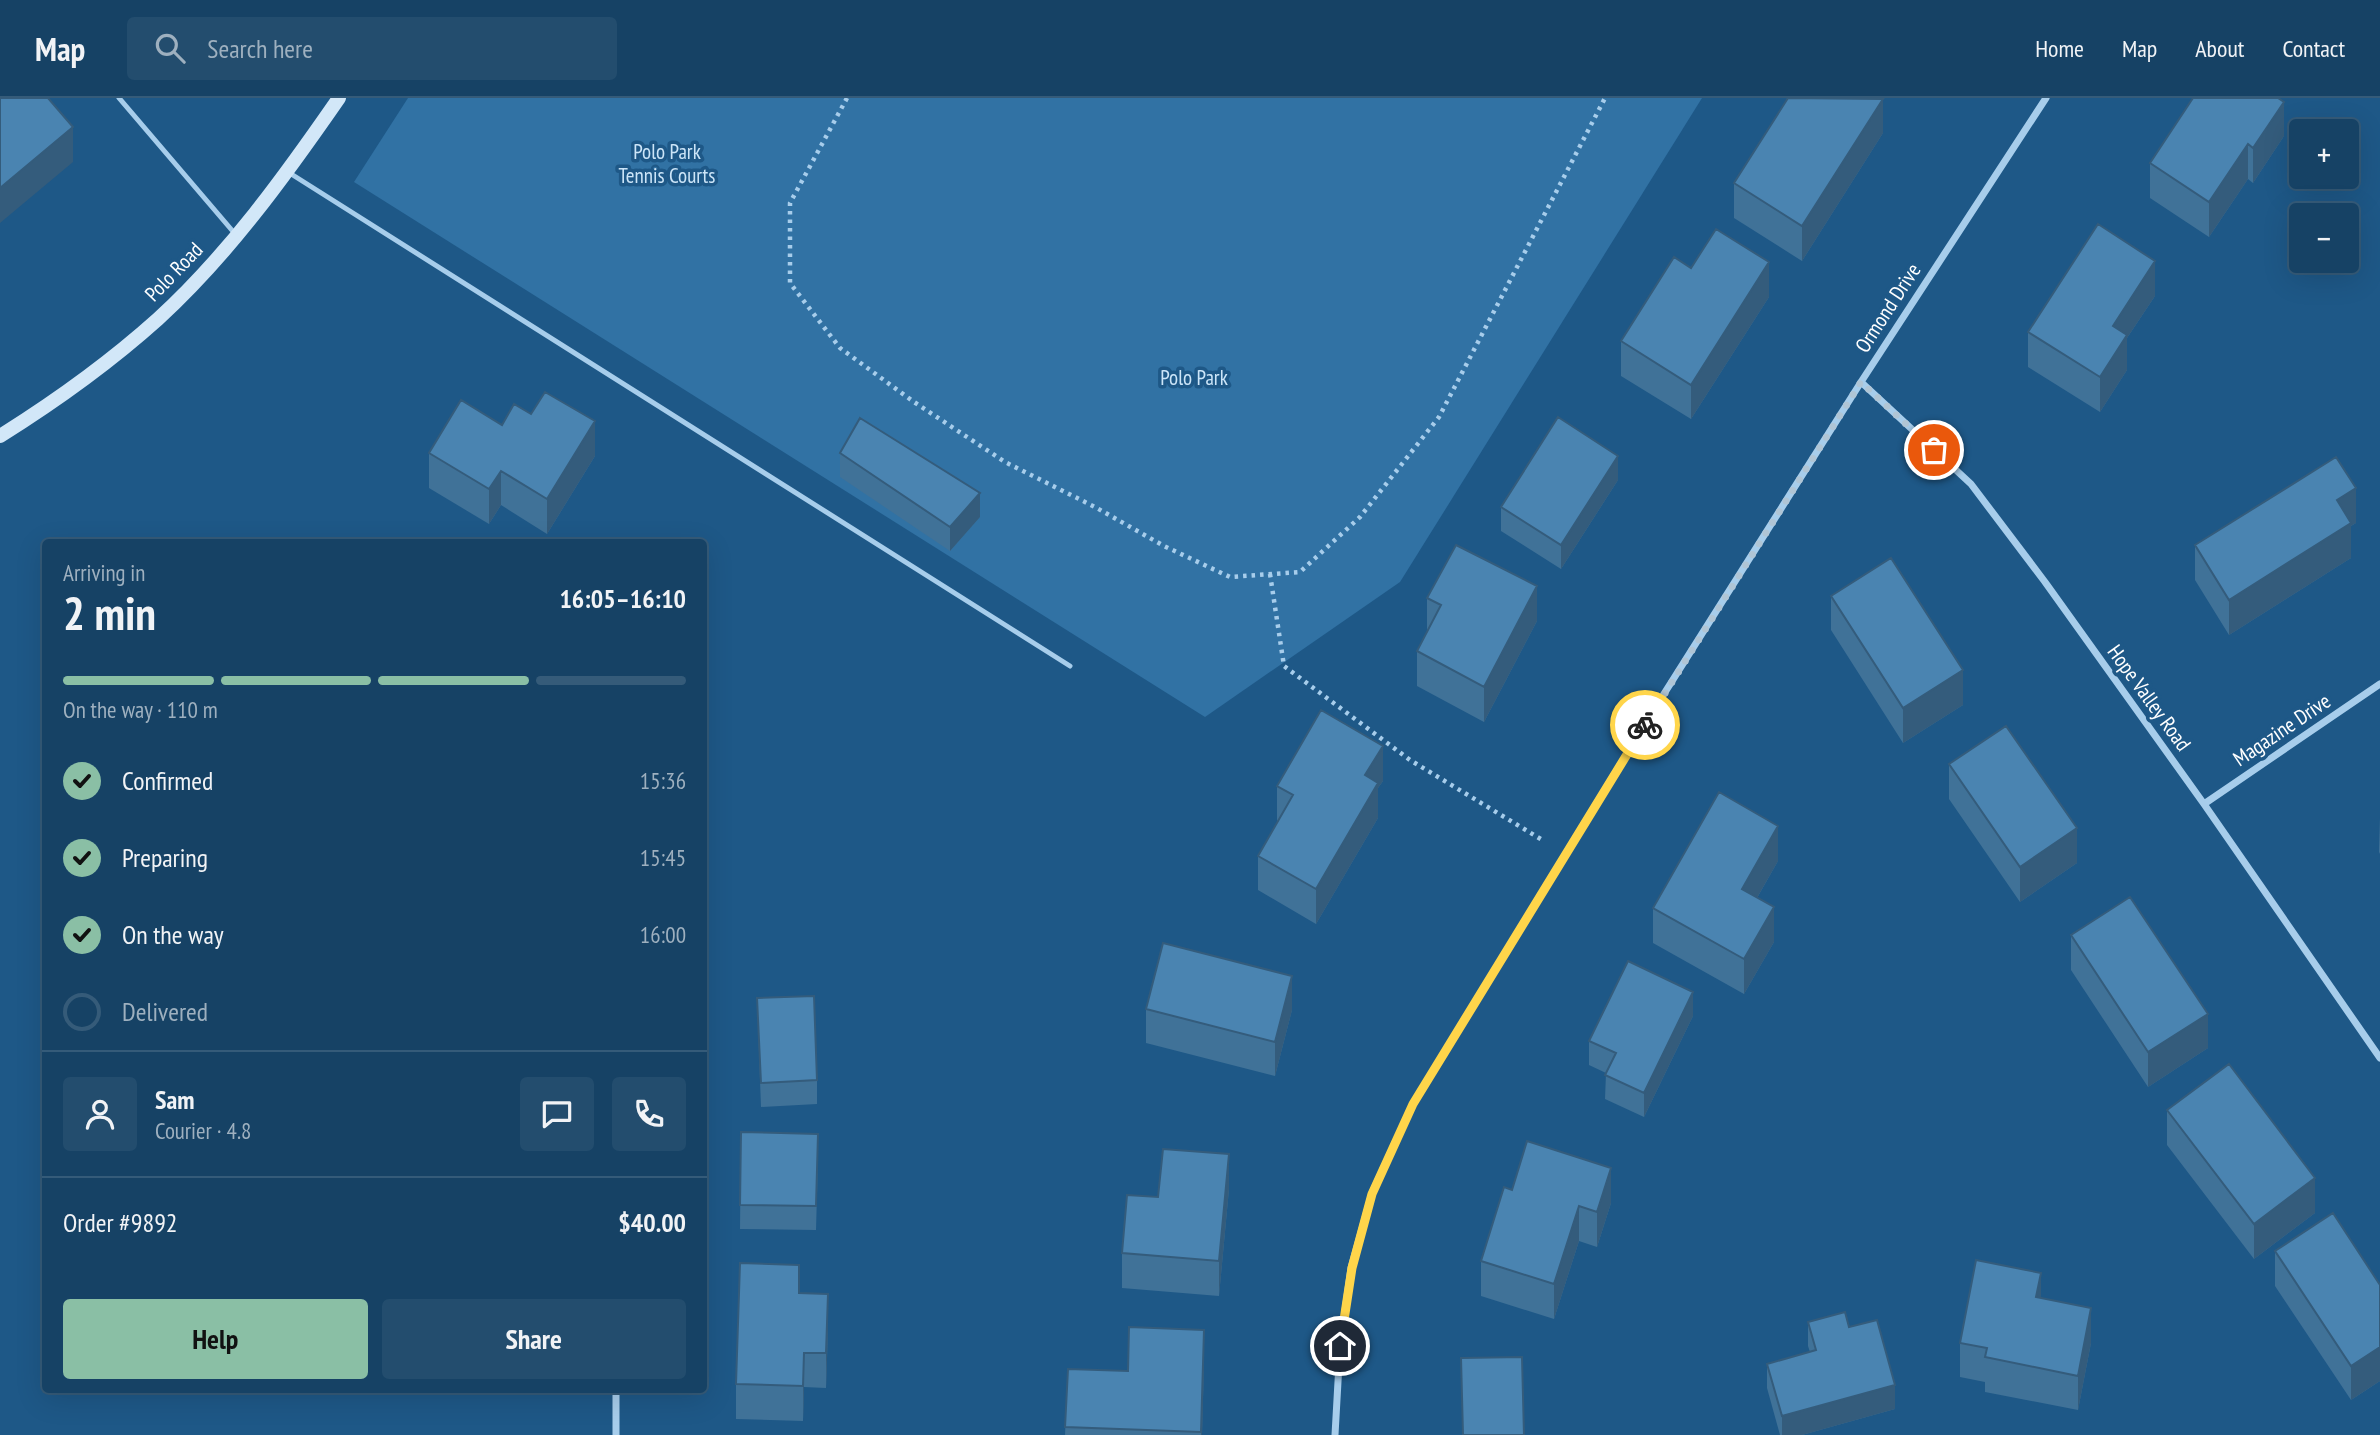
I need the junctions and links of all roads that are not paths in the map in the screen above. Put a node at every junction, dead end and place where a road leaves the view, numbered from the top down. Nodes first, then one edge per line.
1 (119, 98) edge
2 (339, 98) edge
3 (2046, 98) edge
4 (288, 172) junction
5 (236, 236) junction
6 (1861, 382) junction
7 (0, 436) edge
8 (1070, 666) dead end
9 (2380, 684) edge
10 (2204, 804) junction
11 (2380, 1058) edge
12 (616, 1393) edge
13 (616, 1435) edge
14 (1335, 1435) edge

1 - 5 lane
2 - 4 main road, Polo Road
3 - 6 street, Ormond Drive
4 - 5 main road, Polo Road
4 - 8 lane
5 - 7 main road, Polo Road
6 - 10 street, Hope Valley Road
6 - 14 street, Ormond Drive
9 - 10 street, Magazine Drive
10 - 11 street, Hope Valley Road
12 - 13 street

